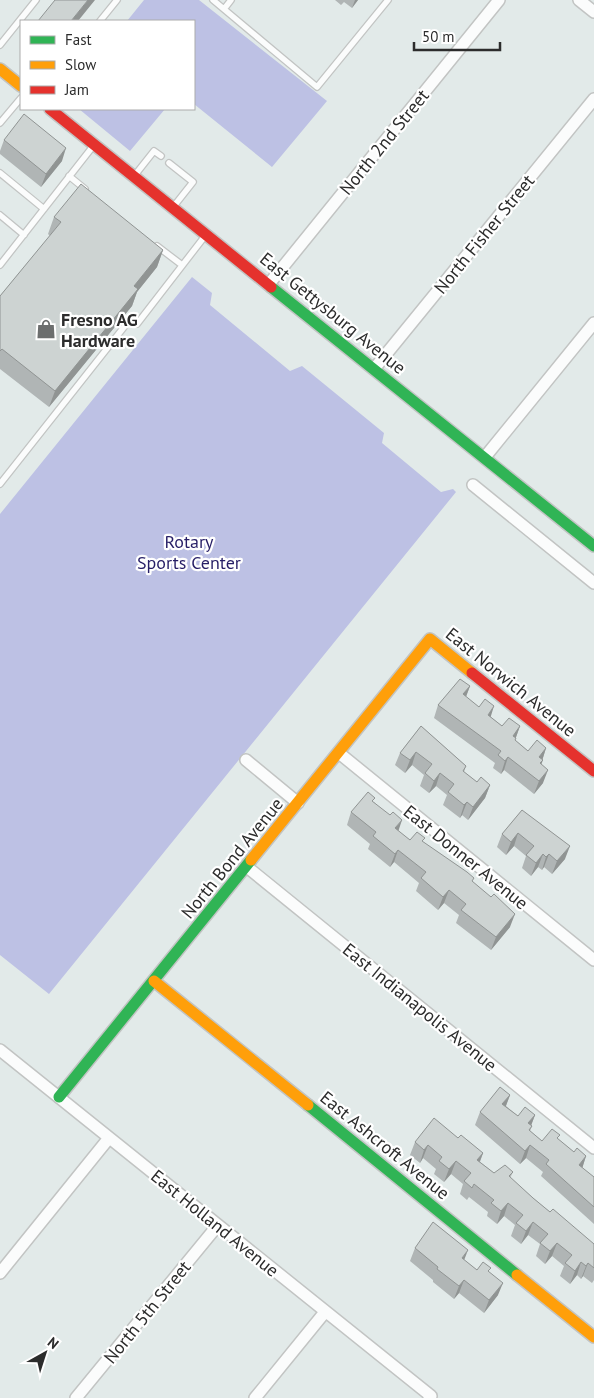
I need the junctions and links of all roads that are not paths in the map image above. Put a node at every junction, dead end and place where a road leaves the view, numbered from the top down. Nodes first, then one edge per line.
1 (36, 0) edge
2 (117, 0) edge
3 (213, 0) edge
4 (231, 0) edge
5 (388, 0) edge
6 (499, 0) edge
7 (579, 0) edge
8 (224, 9) junction
9 (594, 12) edge
10 (101, 20) edge
11 (0, 45) edge
12 (0, 69) edge
13 (20, 85) edge
14 (20, 99) edge
15 (594, 99) edge
16 (51, 110) edge
17 (0, 123) edge
18 (94, 145) junction
19 (161, 156) dead end
20 (169, 163) dead end
21 (0, 173) edge
22 (69, 176) junction
23 (134, 177) junction
24 (92, 194) edge
25 (173, 208) junction
26 (44, 209) junction
27 (0, 215) edge
28 (24, 234) junction
29 (206, 234) junction
30 (152, 241) edge
31 (1, 263) edge
32 (182, 265) junction
33 (269, 284) junction
34 (594, 322) edge
35 (374, 369) junction
36 (485, 457) junction
37 (0, 484) edge
38 (473, 485) dead end
39 (592, 541) edge
40 (594, 583) edge
41 (430, 639) joint
42 (339, 753) junction
43 (246, 760) dead end
44 (594, 771) edge
45 (298, 803) junction
46 (247, 867) junction
47 (594, 960) edge
48 (154, 981) junction
49 (1, 1052) edge
50 (59, 1097) junction
51 (109, 1138) junction
52 (594, 1148) edge
53 (218, 1225) junction
54 (0, 1273) edge
55 (325, 1312) junction
56 (594, 1337) edge
57 (430, 1397) edge
58 (76, 1398) edge
59 (256, 1398) edge

1 - 11 lane
2 - 10 lane
3 - 8 lane
4 - 8 lane
5 - 8 lane
6 - 33 street, North 2nd Street
7 - 9 street
12 - 13 street
14 - 17 lane
15 - 35 street, North Fisher Street
16 - 18 street, East Gettysburg Avenue
18 - 22 lane
18 - 23 street, East Gettysburg Avenue
19 - 23 lane
20 - 25 lane
21 - 26 lane
22 - 24 lane
22 - 26 lane
23 - 25 street, East Gettysburg Avenue
25 - 29 street, East Gettysburg Avenue
26 - 28 lane
27 - 28 lane
28 - 31 lane
29 - 32 lane
29 - 33 street, East Gettysburg Avenue
30 - 32 lane
32 - 37 lane
33 - 35 street, East Gettysburg Avenue
34 - 36 street
35 - 36 street, East Gettysburg Avenue
36 - 39 street, East Gettysburg Avenue
38 - 40 street
41 - 42 street, North Bond Avenue
41 - 44 street, East Norwich Avenue
42 - 45 street, North Bond Avenue
42 - 47 street, East Donner Avenue
43 - 45 street
45 - 46 street, North Bond Avenue
46 - 48 street, North Bond Avenue
46 - 52 street, East Indianapolis Avenue
48 - 50 street, North Bond Avenue
48 - 56 street, East Ashcroft Avenue
49 - 50 street, East Holland Avenue
50 - 51 street, East Holland Avenue
51 - 53 street, East Holland Avenue
51 - 54 street
53 - 55 street, East Holland Avenue
53 - 58 street, North 5th Street
55 - 57 street, East Holland Avenue
55 - 59 street

